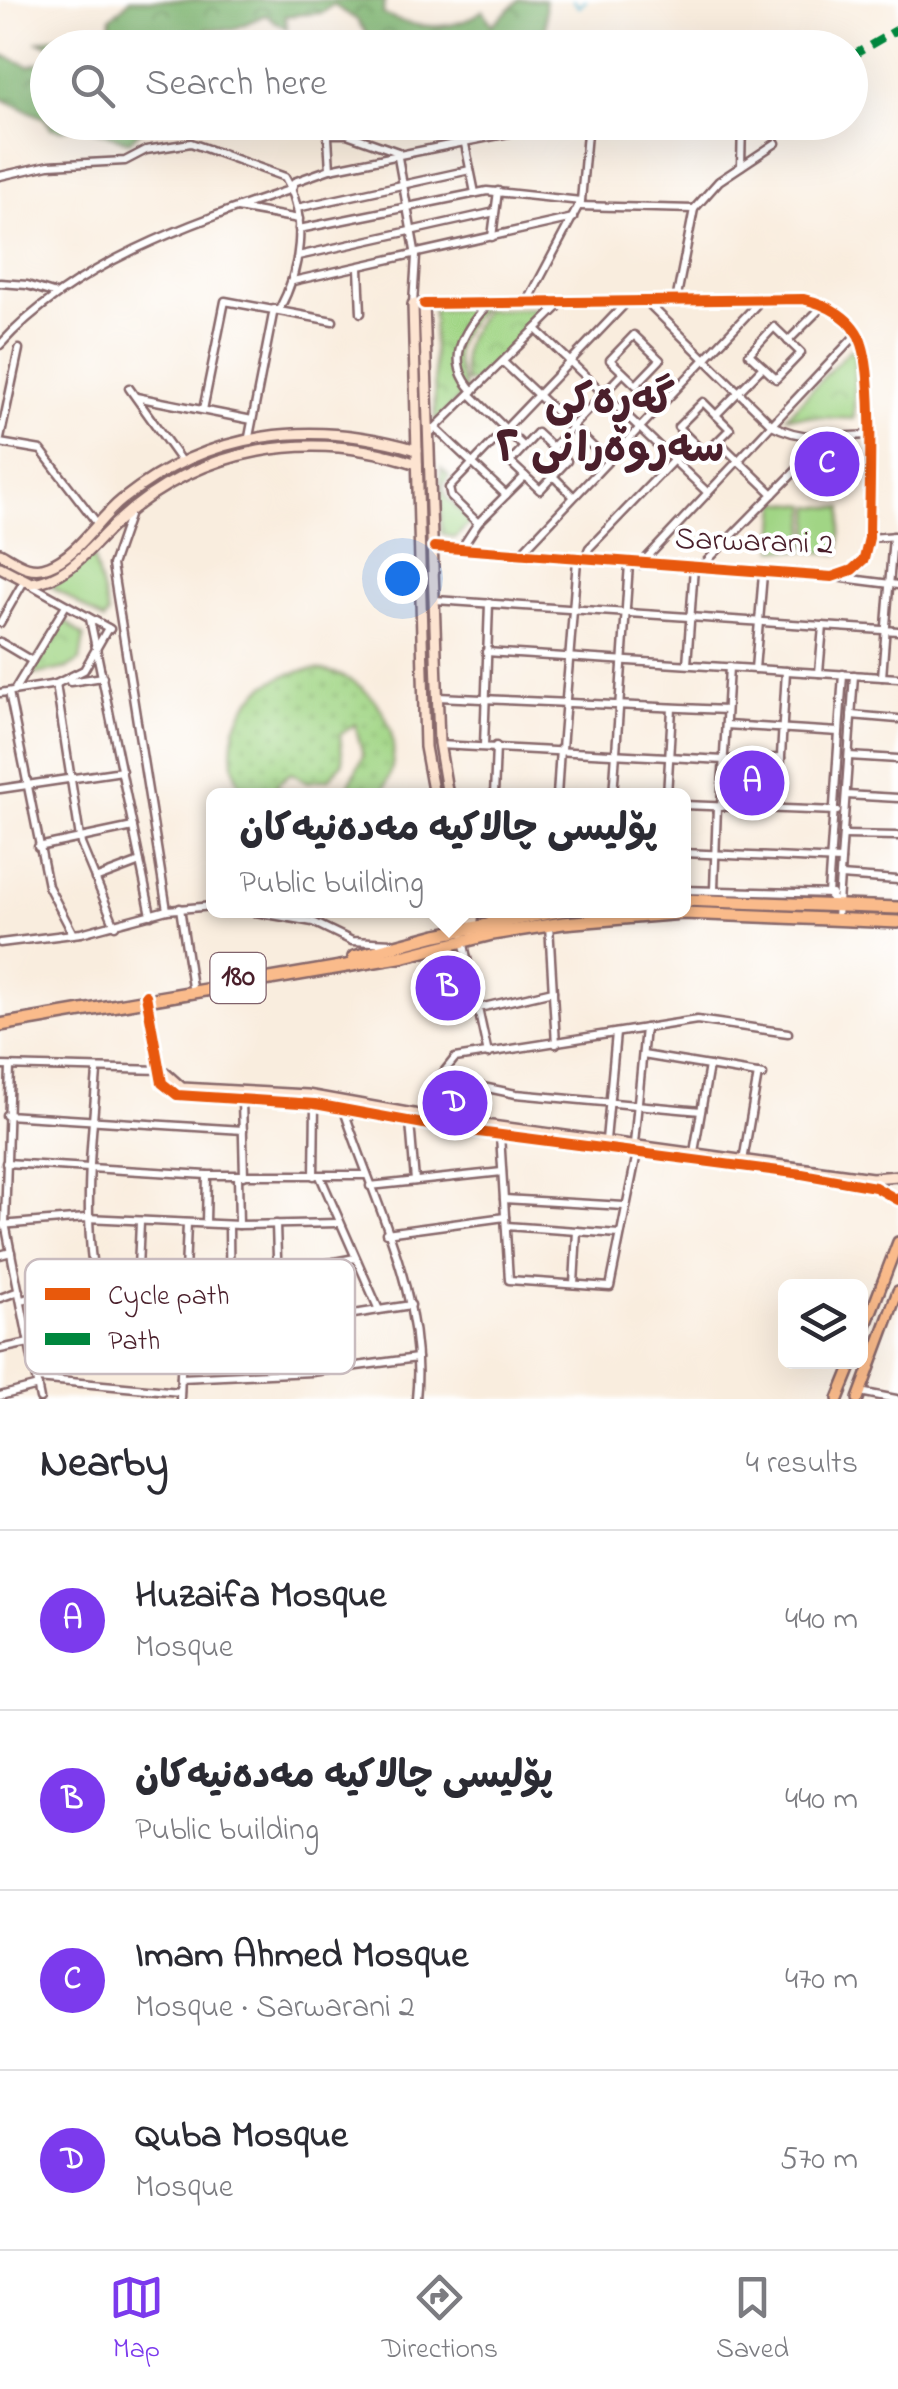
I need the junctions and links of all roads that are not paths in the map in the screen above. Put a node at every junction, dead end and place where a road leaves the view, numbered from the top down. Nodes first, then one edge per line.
1 (328, 140) edge
2 (362, 140) edge
3 (481, 140) edge
4 (586, 140) edge
5 (741, 140) edge
6 (776, 143) dead end
7 (465, 144) junction
8 (398, 155) junction
9 (740, 166) junction
10 (330, 168) junction
11 (470, 170) junction
12 (0, 176) edge
13 (405, 185) junction
14 (292, 189) junction
15 (498, 191) junction
16 (475, 193) junction
17 (580, 204) junction
18 (236, 208) junction
19 (297, 208) junction
20 (409, 208) junction
21 (694, 210) junction
22 (495, 212) junction
23 (572, 218) junction
24 (298, 219) junction
25 (299, 229) junction
26 (412, 232) junction
27 (492, 237) junction
28 (298, 256) junction
29 (416, 256) junction
30 (359, 268) junction
31 (293, 281) junction
32 (0, 283) edge
33 (54, 294) junction
34 (762, 300) junction
35 (676, 301) junction
36 (626, 302) junction
37 (648, 302) junction
38 (527, 303) junction
39 (562, 303) junction
40 (418, 304) junction
41 (488, 304) junction
42 (825, 304) junction
43 (276, 310) junction
44 (361, 314) dead end
45 (333, 322) dead end
46 (536, 329) junction
47 (857, 334) junction
48 (788, 341) junction
49 (0, 345) edge
50 (20, 349) dead end
51 (704, 358) junction
52 (570, 361) junction
53 (503, 362) junction
54 (763, 368) junction
55 (623, 373) junction
56 (129, 388) dead end
57 (471, 392) junction
58 (739, 392) junction
59 (604, 393) junction
60 (538, 395) junction
61 (136, 397) junction
62 (204, 410) junction
63 (3, 412) edge
64 (716, 415) junction
65 (252, 420) junction
66 (772, 425) junction
67 (572, 427) junction
68 (639, 427) junction
69 (506, 428) junction
70 (432, 431) junction
71 (868, 435) junction
72 (829, 437) junction
73 (249, 438) junction
74 (692, 440) junction
75 (0, 441) edge
76 (718, 441) junction
77 (524, 447) junction
78 (552, 448) junction
79 (417, 450) junction
80 (208, 451) junction
81 (607, 460) junction
82 (674, 460) junction
83 (738, 461) junction
84 (182, 462) junction
85 (213, 462) junction
86 (417, 464) junction
87 (472, 464) junction
88 (525, 476) junction
89 (553, 476) junction
90 (708, 493) junction
91 (773, 494) junction
92 (506, 495) junction
93 (572, 495) junction
94 (134, 506) junction
95 (97, 523) junction
96 (478, 523) junction
97 (895, 536) edge
98 (869, 538) junction
99 (434, 546) junction
100 (461, 549) junction
101 (0, 552) edge
102 (520, 554) junction
103 (580, 560) junction
104 (629, 564) junction
105 (640, 565) junction
106 (697, 566) junction
107 (0, 567) edge
108 (763, 574) junction
109 (832, 577) junction
110 (24, 581) junction
111 (893, 585) edge
112 (436, 600) junction
113 (488, 603) junction
114 (66, 605) junction
115 (572, 610) junction
116 (626, 613) junction
117 (690, 618) junction
118 (90, 619) junction
119 (758, 622) junction
120 (0, 623) edge
121 (824, 626) junction
122 (108, 628) junction
123 (885, 630) junction
124 (898, 631) edge
125 (120, 634) junction
126 (0, 642) edge
127 (98, 648) junction
128 (486, 652) junction
129 (566, 659) junction
130 (623, 660) junction
131 (32, 661) junction
132 (687, 664) junction
133 (729, 667) junction
134 (755, 669) junction
135 (786, 670) junction
136 (820, 673) junction
137 (843, 674) junction
138 (854, 675) junction
139 (423, 676) junction
140 (103, 677) junction
141 (437, 677) junction
142 (882, 677) junction
143 (898, 678) edge
144 (56, 684) junction
145 (12, 691) junction
146 (0, 693) edge
147 (438, 697) junction
148 (484, 700) junction
149 (564, 704) junction
150 (620, 706) junction
151 (672, 708) junction
152 (726, 710) junction
153 (852, 715) junction
154 (898, 719) edge
155 (726, 726) junction
156 (783, 729) junction
157 (839, 732) junction
158 (439, 745) junction
159 (484, 746) junction
160 (496, 746) junction
161 (561, 749) junction
162 (616, 751) junction
163 (669, 755) junction
164 (848, 756) junction
165 (781, 758) junction
166 (898, 759) edge
167 (724, 760) junction
168 (122, 771) junction
169 (73, 778) junction
170 (27, 785) junction
171 (432, 788) edge
172 (447, 788) edge
173 (494, 788) edge
174 (559, 788) edge
175 (614, 788) edge
176 (667, 788) edge
177 (0, 789) edge
178 (846, 795) junction
179 (898, 798) edge
180 (691, 806) edge
181 (720, 807) junction
182 (778, 807) junction
183 (834, 810) junction
184 (845, 811) junction
185 (133, 827) junction
186 (843, 835) junction
187 (898, 836) edge
188 (81, 840) junction
189 (38, 847) junction
190 (691, 854) edge
191 (715, 855) junction
192 (830, 859) junction
193 (842, 860) junction
194 (140, 862) junction
195 (840, 876) junction
196 (94, 879) junction
197 (898, 880) edge
198 (714, 889) junction
199 (691, 890) edge
200 (828, 894) junction
201 (691, 900) edge
202 (206, 906) edge
203 (838, 906) junction
204 (180, 908) junction
205 (898, 908) edge
206 (167, 910) junction
207 (691, 913) edge
208 (151, 915) junction
209 (290, 918) edge
210 (460, 918) edge
211 (472, 918) edge
212 (545, 918) edge
213 (548, 918) edge
214 (554, 918) edge
215 (898, 922) edge
216 (115, 926) junction
217 (73, 934) junction
218 (466, 936) junction
219 (0, 942) edge
220 (409, 943) junction
221 (197, 987) junction
222 (553, 991) junction
223 (146, 997) junction
224 (479, 1008) junction
225 (0, 1023) edge
226 (646, 1028) junction
227 (616, 1033) junction
228 (788, 1033) dead end
229 (556, 1044) junction
230 (488, 1054) junction
231 (643, 1054) junction
232 (0, 1066) edge
233 (709, 1066) junction
234 (10, 1067) junction
235 (162, 1070) junction
236 (98, 1072) junction
237 (440, 1078) junction
238 (4, 1094) edge
239 (242, 1100) junction
240 (610, 1100) junction
241 (638, 1102) junction
242 (316, 1104) junction
243 (344, 1109) junction
244 (368, 1110) junction
245 (701, 1111) junction
246 (6, 1115) junction
247 (430, 1117) junction
248 (93, 1122) junction
249 (410, 1122) junction
250 (243, 1130) junction
251 (500, 1135) junction
252 (572, 1140) junction
253 (606, 1140) junction
254 (2, 1144) edge
255 (635, 1149) junction
256 (694, 1152) junction
257 (6, 1163) junction
258 (747, 1164) junction
259 (90, 1166) junction
260 (802, 1171) junction
261 (502, 1172) junction
262 (365, 1174) junction
263 (206, 1175) junction
264 (241, 1176) junction
265 (317, 1176) junction
266 (898, 1176) edge
267 (414, 1180) junction
268 (370, 1186) junction
269 (2, 1191) edge
270 (504, 1199) junction
271 (898, 1200) edge
272 (624, 1206) junction
273 (86, 1218) junction
274 (140, 1222) junction
275 (505, 1222) junction
276 (186, 1223) junction
277 (206, 1223) junction
278 (339, 1223) junction
279 (3, 1224) edge
280 (276, 1224) junction
281 (234, 1225) junction
282 (577, 1231) junction
283 (386, 1233) junction
284 (619, 1234) junction
285 (898, 1242) edge
286 (12, 1252) junction
287 (0, 1255) edge
288 (355, 1258) junction
289 (92, 1259) edge
290 (139, 1259) edge
291 (185, 1259) edge
292 (233, 1259) edge
293 (277, 1259) edge
294 (350, 1259) edge
295 (574, 1284) junction
296 (898, 1291) edge
297 (25, 1295) edge
298 (20, 1296) junction
299 (0, 1298) edge
300 (411, 1304) junction
301 (379, 1310) junction
302 (355, 1313) edge
303 (868, 1320) edge
304 (25, 1322) edge
305 (25, 1343) edge
306 (0, 1349) edge
307 (417, 1358) junction
308 (355, 1366) edge
309 (849, 1369) edge
310 (35, 1374) edge
311 (181, 1374) edge
312 (268, 1374) edge
313 (181, 1378) junction
314 (37, 1382) junction
315 (180, 1395) edge
316 (859, 1395) edge
317 (0, 1396) edge
318 (40, 1399) edge
319 (416, 1399) edge
320 (838, 1399) edge
321 (896, 1399) edge

1 - 10 street
2 - 8 street
3 - 7 street
4 - 17 street
5 - 9 street
6 - 9 street
7 - 8 street
7 - 11 street
8 - 10 street
8 - 13 street
9 - 21 street
10 - 14 street
11 - 13 street
11 - 16 street
12 - 14 street
13 - 19 street
13 - 20 street
14 - 18 street
14 - 19 street
15 - 16 street
15 - 17 street
15 - 22 street
16 - 20 street
17 - 21 street
17 - 23 street
18 - 24 street
18 - 33 street
19 - 24 street
20 - 25 street
20 - 26 street
21 - 35 street
22 - 26 street
22 - 27 street
23 - 27 street
23 - 38 street
24 - 25 street
25 - 28 street
26 - 28 street
26 - 29 street
27 - 29 street
28 - 31 street
29 - 30 street
29 - 40 street
30 - 31 street
30 - 44 street
31 - 43 street
32 - 33 street
33 - 49 street
34 - 35 street
34 - 42 street
34 - 51 street
35 - 37 street
36 - 37 street
36 - 39 street
36 - 52 street
37 - 51 street
38 - 39 street
38 - 41 street
39 - 46 street
40 - 41 street
40 - 70 main road
40 - 79 main road
41 - 57 street
42 - 47 street
42 - 48 street
43 - 45 street
43 - 62 street
43 - 65 street
46 - 52 street
46 - 53 street
47 - 66 street
47 - 71 street, Sarwarani 2
48 - 54 street
48 - 54 street
50 - 63 street
51 - 58 street
51 - 68 street
52 - 59 street
52 - 60 street
53 - 57 street
53 - 60 street
54 - 58 street
55 - 55 street
55 - 59 street
56 - 61 street
57 - 69 street
57 - 70 street
58 - 64 street
58 - 66 street
59 - 67 street
59 - 68 street
60 - 67 street
60 - 69 street
61 - 62 street
61 - 84 street
62 - 65 street
63 - 75 street
64 - 74 street
64 - 76 street
65 - 73 street
66 - 72 street
66 - 83 street
67 - 78 street
67 - 81 street
68 - 81 street
68 - 82 street
69 - 77 street
69 - 87 street
70 - 87 street
70 - 99 main road
71 - 72 street
71 - 98 street, Sarwarani 2
72 - 91 street
73 - 79 main road
73 - 80 main road
74 - 76 street
74 - 82 street
75 - 95 street
76 - 83 street
77 - 78 street
77 - 88 street
78 - 89 street
79 - 86 main road
80 - 84 main road
80 - 85 main road
81 - 93 street
82 - 90 street
82 - 103 street
83 - 90 street
83 - 91 street
84 - 95 main road
85 - 86 main road
85 - 94 main road
86 - 139 main road
87 - 92 street
87 - 96 street
88 - 89 street
88 - 92 street
89 - 93 street
90 - 105 street
91 - 106 street
92 - 96 street
93 - 102 street
94 - 110 main road
94 - 125 street
95 - 101 main road
96 - 100 street
97 - 98 street
97 - 111 street
98 - 109 street, Sarwarani 2
99 - 100 street, Sarwarani 2
99 - 112 main road
100 - 102 street, Sarwarani 2
102 - 103 street, Sarwarani 2
103 - 104 street, Sarwarani 2
103 - 115 street
104 - 105 street, Sarwarani 2
104 - 116 street
105 - 106 street, Sarwarani 2
106 - 108 street, Sarwarani 2
106 - 117 street
107 - 110 main road
108 - 109 street, Sarwarani 2
108 - 119 street
109 - 111 street
110 - 114 street
110 - 120 street
111 - 123 street
112 - 113 street
112 - 141 main road
113 - 115 street
113 - 128 street
114 - 118 street
114 - 131 street
115 - 116 street
115 - 129 street
116 - 117 street
116 - 130 street
117 - 119 street
117 - 132 street
118 - 122 street
118 - 127 street
119 - 121 street
119 - 134 street
121 - 123 street
121 - 136 street
122 - 125 street
122 - 127 street
123 - 124 street
123 - 142 street
125 - 206 street
126 - 131 street
127 - 140 street
127 - 144 street
128 - 129 street
128 - 148 street
129 - 130 street
129 - 149 street
130 - 132 street
130 - 150 street
131 - 145 street
132 - 133 street
133 - 134 street
133 - 152 street
134 - 135 street
135 - 136 street
135 - 156 street
136 - 137 street
137 - 138 street
137 - 157 street
138 - 142 street
138 - 153 street
139 - 141 main road
139 - 171 main road
140 - 144 street
140 - 168 street
141 - 147 main road
142 - 143 street
144 - 145 street
144 - 169 street
145 - 146 street
145 - 170 street
147 - 148 street
147 - 158 main road
148 - 149 street
148 - 159 street
149 - 150 street
149 - 161 street
150 - 151 street
150 - 162 street
151 - 152 street
151 - 163 street
152 - 155 street
153 - 154 street
153 - 164 street
155 - 156 street
155 - 167 street
156 - 157 street
156 - 165 street
157 - 183 street
158 - 159 street
158 - 172 main road
159 - 160 street
160 - 161 street
160 - 173 street
161 - 162 street
161 - 174 street
162 - 163 street
162 - 175 street
163 - 167 street
163 - 176 street
164 - 166 street
164 - 178 street
165 - 167 street
165 - 182 street
167 - 181 street
168 - 169 street
168 - 185 street
169 - 170 street
169 - 188 street
170 - 177 street
170 - 189 street
178 - 179 street
178 - 184 street
180 - 181 street
181 - 182 street
181 - 191 street
182 - 183 street
183 - 184 street
183 - 192 street
184 - 186 street
185 - 188 street
185 - 194 street
186 - 187 street
186 - 193 street
188 - 189 street
188 - 196 street
189 - 217 street
190 - 191 street
191 - 192 street
191 - 198 street
192 - 193 street
192 - 200 street
193 - 195 street
194 - 196 street
194 - 208 street
195 - 197 street
195 - 203 street
196 - 216 street
198 - 199 street
198 - 200 street
200 - 203 street
201 - 203 highway, 180
202 - 204 street
203 - 205 highway, 180
203 - 207 highway, 180
203 - 215 highway, 180
204 - 206 street
204 - 221 street
206 - 208 street
208 - 216 street
209 - 220 street
210 - 218 main road
211 - 218 main road
212 - 218 highway, 180
213 - 218 highway, 180
214 - 222 street
216 - 217 street
217 - 219 street
218 - 220 highway, 180
218 - 221 highway, 180
218 - 224 street
220 - 221 highway, 180
221 - 223 highway, 180
222 - 224 street
222 - 229 street
223 - 225 highway, 180
223 - 235 main road
224 - 230 street
226 - 227 street
226 - 228 street
226 - 231 street
227 - 229 street
227 - 240 street
229 - 230 street
230 - 237 street
231 - 233 street
231 - 241 street
232 - 234 street
233 - 245 street
233 - 258 street
234 - 236 street
234 - 238 street
235 - 236 street
235 - 239 main road
235 - 244 main road
236 - 248 street
237 - 240 street
237 - 247 street
238 - 246 street
239 - 242 main road
239 - 250 street
240 - 241 street
240 - 253 street
241 - 245 street
241 - 255 street
242 - 243 main road
242 - 265 street
243 - 244 main road
243 - 262 street
244 - 247 main road
244 - 249 main road
245 - 256 street
246 - 248 street
246 - 254 street
247 - 252 main road
248 - 250 street
248 - 259 street
249 - 251 main road
249 - 267 street
250 - 264 street
251 - 252 main road
251 - 261 street
252 - 253 main road
252 - 255 main road
253 - 255 main road
254 - 257 street
255 - 256 main road
255 - 258 main road
255 - 272 street
256 - 258 main road
257 - 259 street
257 - 269 street
258 - 260 main road
259 - 263 street
259 - 273 street
260 - 266 main road
260 - 271 main road
261 - 267 street
261 - 270 street
262 - 265 street
262 - 268 street
263 - 264 street
263 - 277 street
264 - 265 street
264 - 281 street
265 - 278 street
267 - 268 street
268 - 283 street
269 - 279 street
270 - 272 street
270 - 275 street
272 - 284 street
273 - 274 street
273 - 279 street
273 - 289 street
274 - 276 street
274 - 290 street
275 - 282 street
275 - 283 street
275 - 295 street
276 - 277 street
276 - 291 street
277 - 281 street
278 - 280 street
278 - 288 street
279 - 286 street
280 - 281 street
280 - 293 street
281 - 292 street
282 - 284 street
282 - 295 street
283 - 300 street
284 - 295 street
285 - 303 main road
286 - 287 street
286 - 298 street
288 - 294 street
288 - 301 street
296 - 316 main road
297 - 298 street
298 - 299 street
298 - 304 street
300 - 301 street
300 - 307 street
301 - 302 street
305 - 306 street
307 - 308 street
307 - 319 street
309 - 320 main road
310 - 314 street
311 - 313 street
312 - 313 street
313 - 315 street
314 - 315 street
314 - 317 street
314 - 318 street
316 - 321 street

